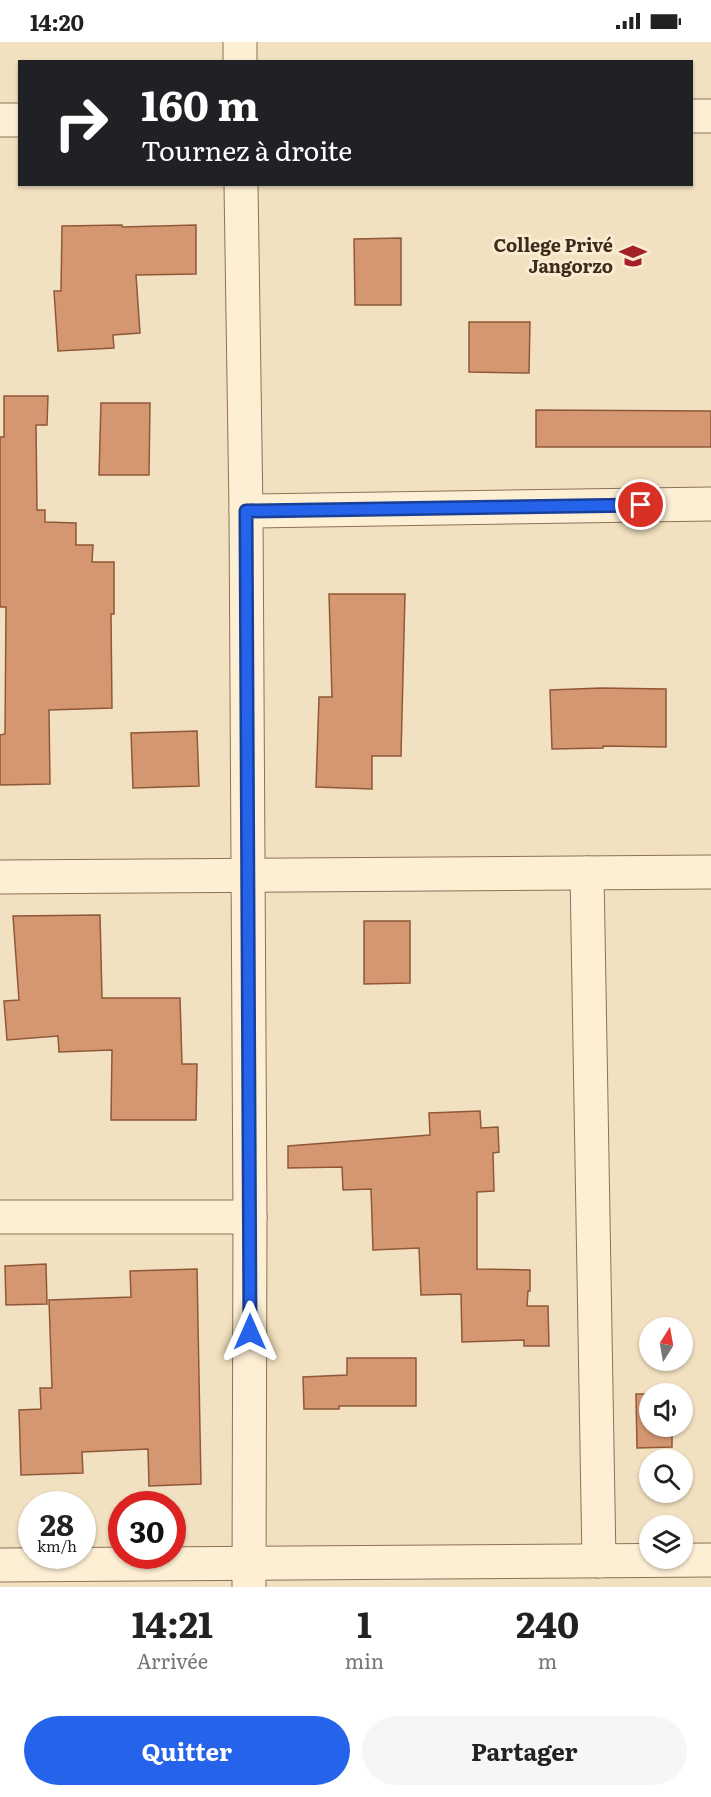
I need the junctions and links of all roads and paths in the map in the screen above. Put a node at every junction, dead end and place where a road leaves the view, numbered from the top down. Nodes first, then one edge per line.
1 (240, 42) edge
2 (240, 60) edge
3 (693, 116) edge
4 (711, 116) edge
5 (0, 120) edge
6 (18, 120) edge
7 (241, 186) edge
8 (711, 504) edge
9 (246, 511) junction
10 (711, 872) edge
11 (587, 873) junction
12 (248, 875) junction
13 (0, 877) edge
14 (0, 1217) edge
15 (250, 1217) junction
16 (711, 1560) edge
17 (599, 1561) junction
18 (0, 1565) edge
19 (249, 1575) edge

1 - 2 street
3 - 4 street
5 - 6 street
7 - 9 street
8 - 9 street
9 - 12 street
10 - 11 street
11 - 12 street
11 - 17 street
12 - 13 street
12 - 15 street
14 - 15 street
15 - 19 street
16 - 17 street
17 - 19 street
18 - 19 street

